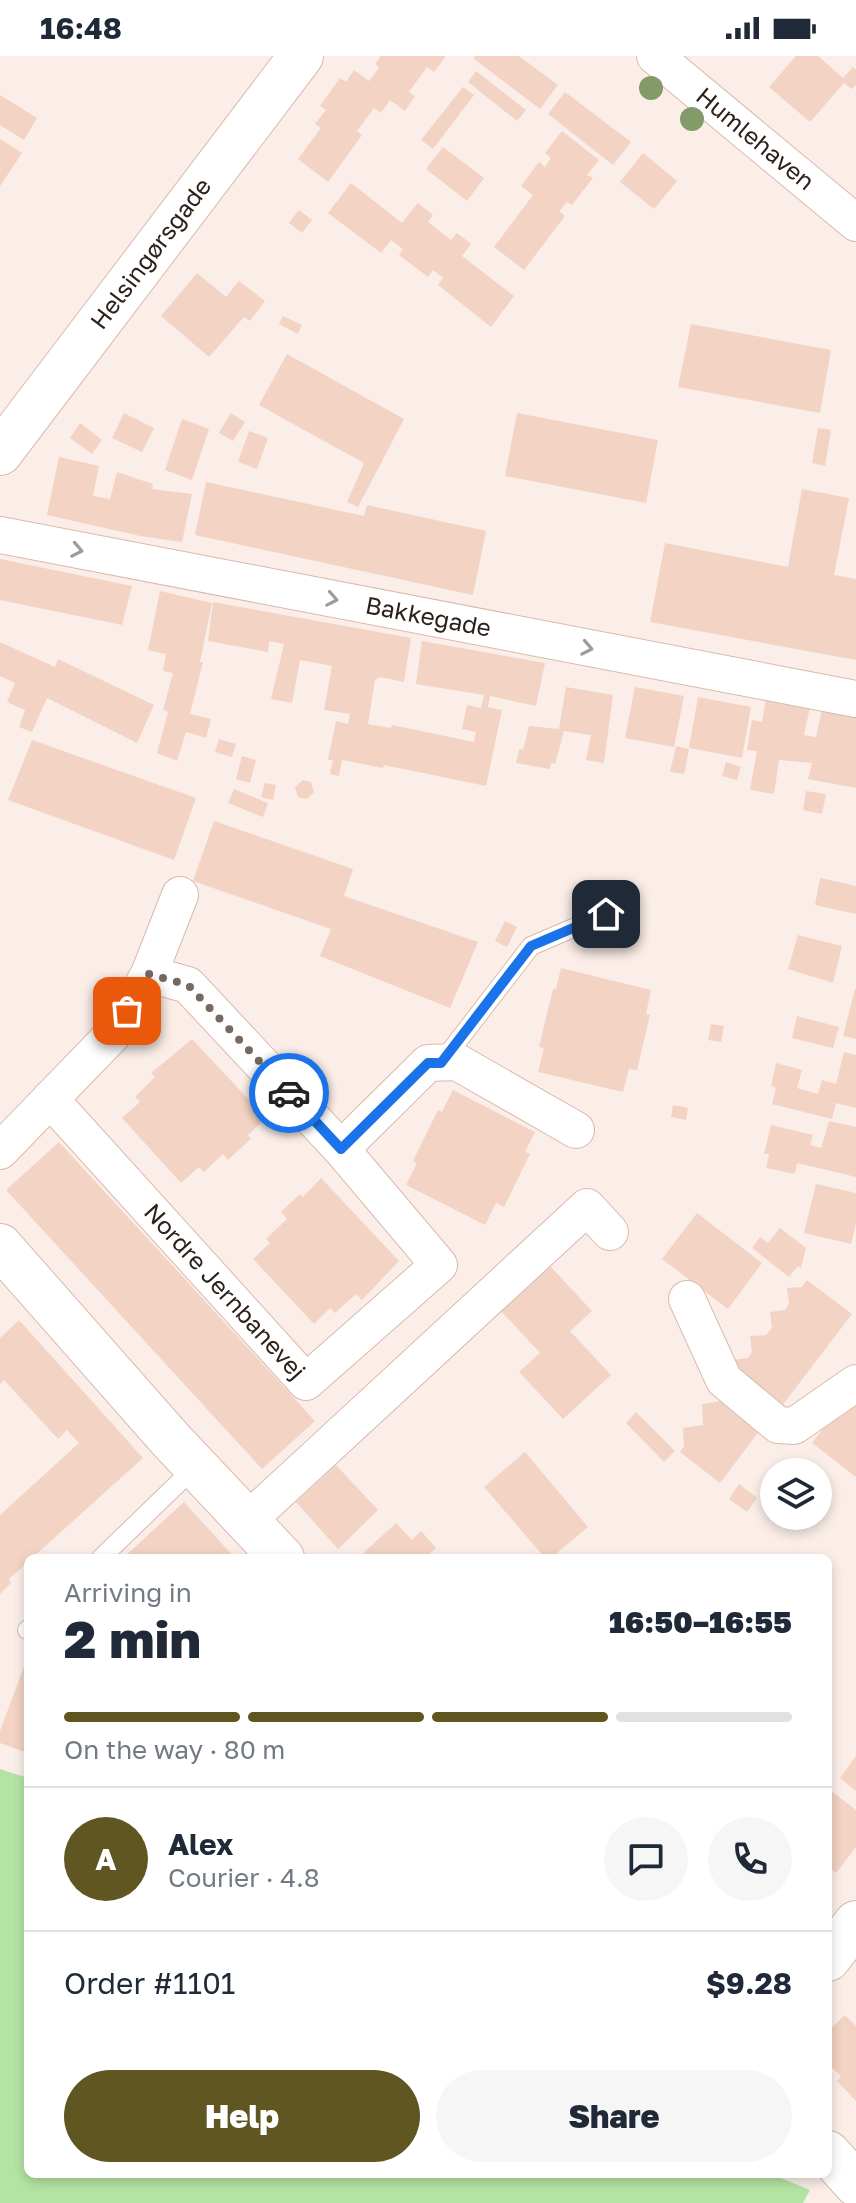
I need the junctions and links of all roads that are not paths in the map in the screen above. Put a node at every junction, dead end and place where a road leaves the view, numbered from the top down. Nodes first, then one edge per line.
1 (655, 56) edge
2 (293, 59) edge
3 (856, 223) edge
4 (0, 453) edge
5 (0, 535) edge
6 (856, 699) edge
7 (180, 895) dead end
8 (606, 914) dead end
9 (149, 974) junction
10 (441, 1063) junction
11 (50, 1099) junction
12 (576, 1130) dead end
13 (2, 1145) edge
14 (341, 1149) junction
15 (610, 1232) dead end
16 (0, 1246) edge
17 (687, 1299) dead end
18 (856, 1383) edge
19 (196, 1466) junction
20 (247, 1521) junction
21 (105, 1554) edge
22 (278, 1554) edge
23 (856, 1923) edge
24 (832, 1954) edge
25 (832, 2157) edge
26 (856, 2184) edge

1 - 3 street, Humlehaven
2 - 4 street, Helsingørsgade
5 -> 6 street, Bakkegade
7 - 9 street
8 - 10 lane
9 - 11 street
9 - 14 street, Nordre Jernbanevej
10 - 12 street
10 - 14 street
11 - 13 street
11 - 14 street, Nordre Jernbanevej
15 - 20 street
16 - 19 street
17 - 18 street
19 - 20 street
19 - 21 lane
20 - 22 street
23 - 24 street
25 - 26 street

